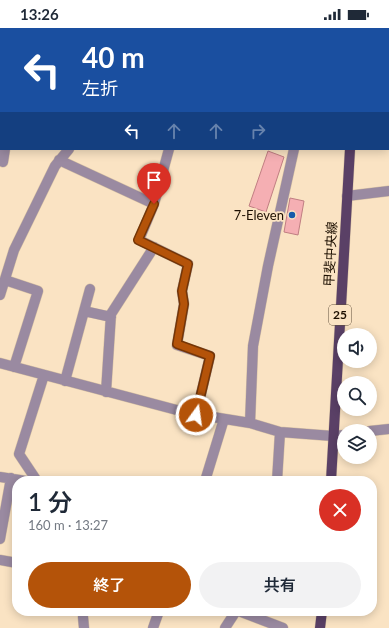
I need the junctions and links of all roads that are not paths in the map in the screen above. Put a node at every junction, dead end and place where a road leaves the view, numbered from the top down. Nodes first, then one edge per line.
1 (5, 150) edge
2 (68, 150) edge
3 (169, 150) edge
4 (294, 150) edge
5 (350, 150) edge
6 (59, 160) junction
7 (3, 162) dead end
8 (389, 191) edge
9 (347, 196) junction
10 (154, 204) junction
11 (154, 247) junction
12 (5, 280) junction
13 (90, 289) dead end
14 (0, 295) edge
15 (84, 311) junction
16 (111, 317) junction
17 (0, 363) edge
18 (14, 367) junction
19 (44, 375) junction
20 (65, 381) junction
21 (106, 392) junction
22 (196, 415) junction
23 (224, 419) junction
24 (250, 423) junction
25 (389, 429) edge
26 (377, 431) edge
27 (280, 432) junction
28 (334, 436) junction
29 (337, 436) edge
30 (0, 476) edge
31 (34, 476) edge
32 (207, 476) edge
33 (277, 476) edge
34 (331, 476) edge
35 (11, 478) joint
36 (0, 539) edge
37 (0, 560) edge
38 (12, 562) edge
39 (157, 616) edge
40 (233, 616) edge
41 (252, 616) edge
42 (321, 616) edge
43 (83, 617) dead end
44 (84, 628) edge
45 (153, 628) edge
46 (225, 628) edge
47 (283, 628) edge
48 (320, 628) edge

1 - 7 street
2 - 6 street
3 - 10 street
4 - 24 street
5 - 9 main road, 甲斐中央線 / 25
6 - 10 street
6 - 12 street
8 - 9 street
9 - 28 main road, 甲斐中央線 / 25
10 - 11 street
11 - 16 street
11 - 22 street
12 - 14 street
12 - 18 street
13 - 15 street
15 - 16 street
15 - 20 street
16 - 21 street
17 - 18 street
18 - 19 street
19 - 20 street
19 - 31 street
20 - 21 street
21 - 22 street
22 - 23 street
23 - 24 street
23 - 32 street
24 - 27 street
25 - 26 street
27 - 28 street
27 - 33 street
28 - 29 street
28 - 34 main road, 甲斐中央線 / 25
30 - 35 street
35 - 36 street
37 - 38 street
39 - 45 street
40 - 46 street
41 - 47 street
42 - 48 main road
43 - 44 street

